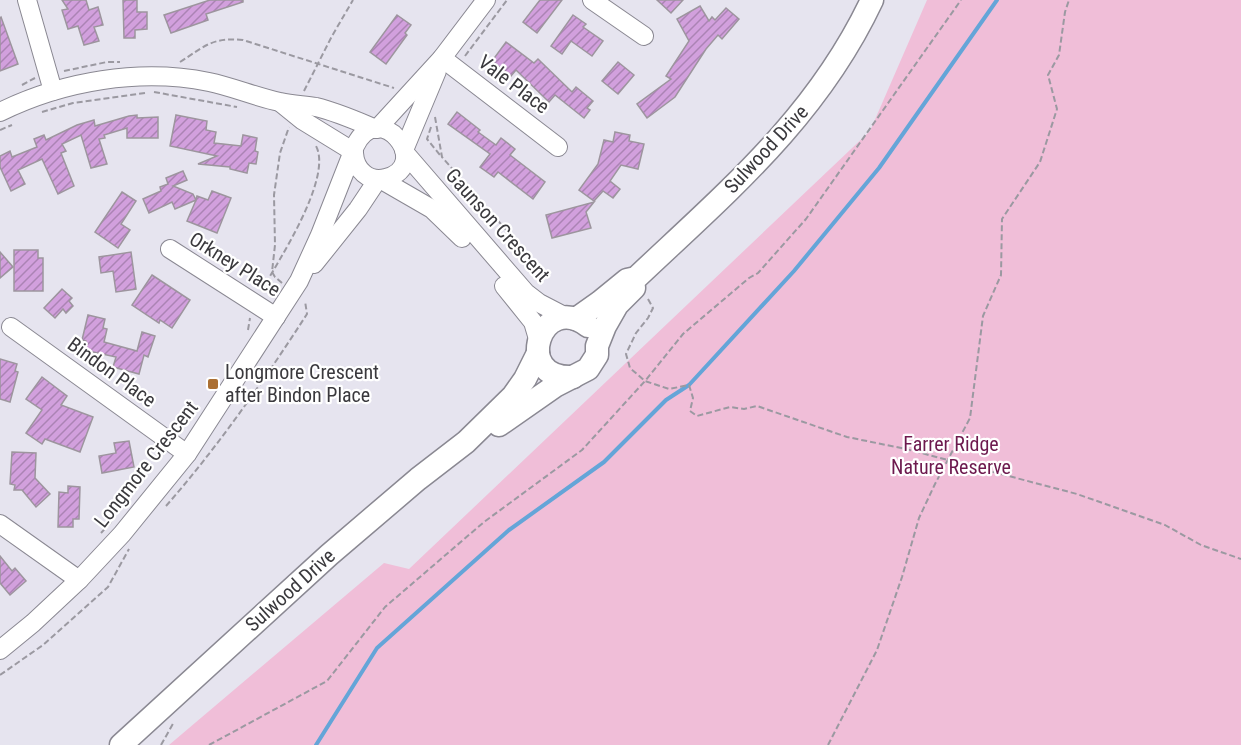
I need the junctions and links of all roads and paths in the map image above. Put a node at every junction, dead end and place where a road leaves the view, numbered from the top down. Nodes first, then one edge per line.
1 (27, 0) edge
2 (353, 0) edge
3 (486, 0) edge
4 (507, 0) edge
5 (592, 0) edge
6 (872, 0) edge
7 (961, 0) edge
8 (1069, 0) edge
9 (644, 36) dead end
10 (225, 38) dead end
11 (449, 63) junction
12 (318, 64) junction
13 (399, 90) dead end
14 (53, 91) junction
15 (303, 94) dead end
16 (279, 102) junction
17 (239, 107) dead end
18 (438, 109) dead end
19 (0, 112) edge
20 (40, 113) dead end
21 (434, 118) junction
22 (19, 121) dead end
23 (289, 127) dead end
24 (377, 129) junction
25 (0, 130) edge
26 (314, 143) dead end
27 (558, 147) dead end
28 (404, 151) junction
29 (354, 152) junction
30 (442, 157) junction
31 (379, 179) junction
32 (170, 249) dead end
33 (530, 257) dead end
34 (272, 272) junction
35 (635, 282) junction
36 (296, 286) junction
37 (259, 296) dead end
38 (276, 317) junction
39 (571, 318) junction
40 (11, 327) dead end
41 (538, 346) junction
42 (597, 346) junction
43 (573, 377) junction
44 (645, 381) junction
45 (466, 442) junction
46 (187, 454) junction
47 (947, 460) junction
48 (0, 524) edge
49 (1241, 559) edge
50 (79, 580) junction
51 (0, 650) edge
52 (121, 745) edge
53 (209, 745) edge
54 (828, 745) edge

1 - 14 street
2 - 12 path
3 - 11 street
4 - 11 path
5 - 9 street
6 - 35 main road, Sulwood Drive
7 - 44 path
8 - 47 path
10 - 12 path
11 - 24 street
11 - 27 street, Vale Place
11 - 28 street
12 - 13 path
12 - 15 path
14 - 16 street
14 - 19 street
16 - 24 street
16 - 29 street
17 - 20 path
18 - 21 path
21 - 30 path
21 - 30 path
22 - 25 path
23 - 34 path
24 - 28 street
24 - 29 street
26 - 34 path
28 - 31 street
28 - 39 street, Gaunson Crescent
29 - 31 street
29 - 36 street, Longmore Crescent
30 - 33 path
31 - 36 street, Longmore Crescent
31 - 41 street, Gaunson Crescent
32 - 38 street, Orkney Place
34 - 36 path
34 - 37 path
35 - 39 main road, Sulwood Drive
35 - 42 main road, Sulwood Drive
35 - 44 path
36 - 38 street, Longmore Crescent
38 - 46 street, Longmore Crescent
39 - 41 main road, Sulwood Drive
39 - 42 main road
40 - 46 street, Bindon Place
41 - 43 main road
41 - 45 main road, Sulwood Drive
42 - 43 main road, Sulwood Drive
43 - 45 main road, Sulwood Drive
44 - 47 path
44 - 53 path
45 - 52 main road, Sulwood Drive
46 - 50 street, Longmore Crescent
47 - 49 path
47 - 54 path
48 - 50 street
50 - 51 street, Longmore Crescent

